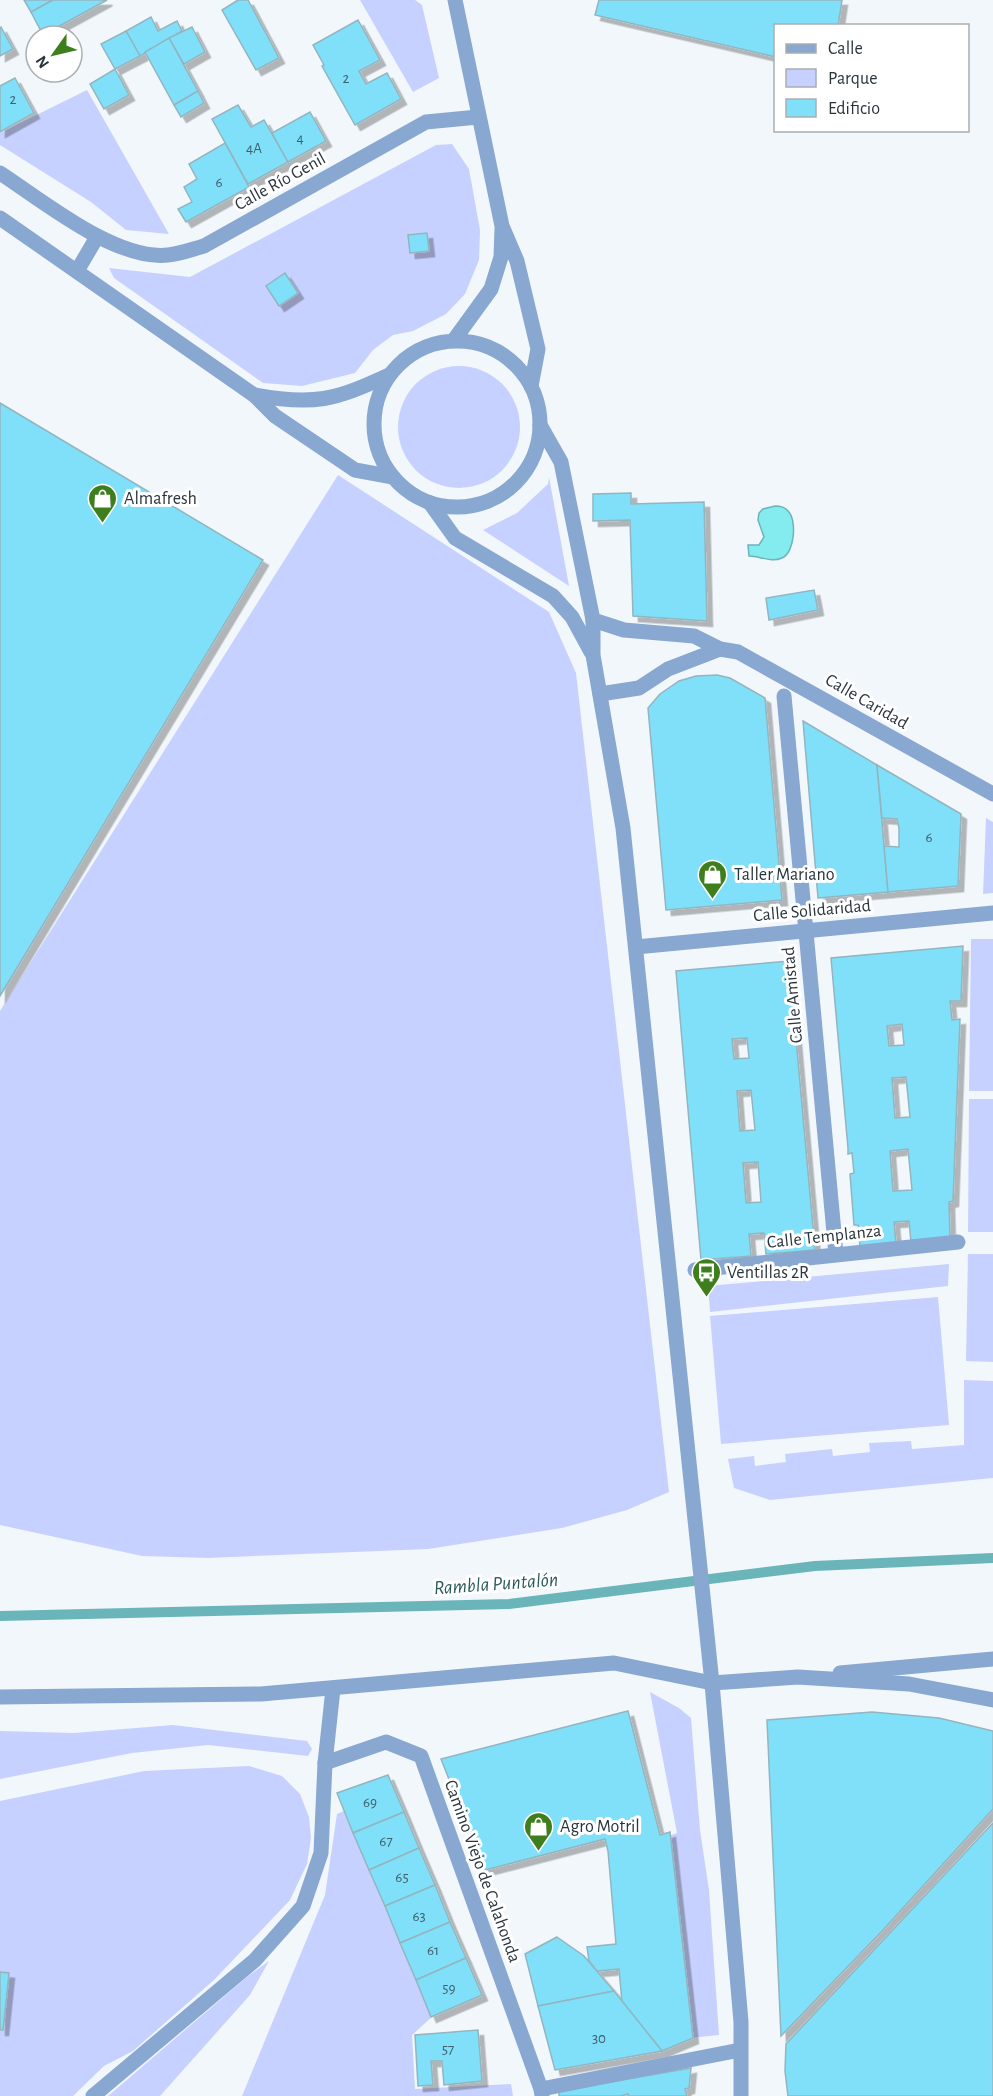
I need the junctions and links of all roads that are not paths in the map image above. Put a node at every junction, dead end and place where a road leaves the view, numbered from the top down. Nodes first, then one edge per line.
1 (455, 0) edge
2 (478, 117) junction
3 (0, 173) edge
4 (0, 218) edge
5 (502, 226) junction
6 (97, 237) junction
7 (77, 271) junction
8 (454, 340) junction
9 (389, 375) junction
10 (531, 386) junction
11 (254, 395) junction
12 (540, 425) junction
13 (393, 477) junction
14 (430, 503) junction
15 (593, 620) junction
16 (720, 649) junction
17 (593, 655) junction
18 (600, 694) junction
19 (783, 696) dead end
20 (993, 794) edge
21 (993, 913) edge
22 (805, 930) junction
23 (636, 947) junction
24 (958, 1242) dead end
25 (836, 1254) junction
26 (694, 1270) dead end
27 (993, 1659) edge
28 (798, 1677) junction
29 (712, 1683) junction
30 (333, 1689) junction
31 (0, 1697) edge
32 (993, 1700) edge
33 (325, 1763) junction
34 (740, 2050) junction
35 (541, 2092) edge
36 (93, 2096) edge
37 (741, 2096) edge

1 - 2 street
2 - 5 street
2 - 6 street, Calle Río Genil
3 - 6 street, Calle Río Genil
4 - 7 street
5 - 8 street
5 - 10 street
6 - 7 street
7 - 11 street
8 - 9 street
8 - 10 street
9 - 11 street
9 - 13 street
10 - 12 street
11 - 13 street
12 - 14 street
12 - 15 street
13 - 14 street
14 - 17 street
15 - 16 street, Calle Caridad
15 - 17 street
16 - 18 street
16 - 20 street, Calle Caridad
17 - 18 street
18 - 23 street
19 - 22 street, Calle Amistad
21 - 22 street, Calle Solidaridad
22 - 23 street, Calle Solidaridad
22 - 25 street, Calle Amistad
23 - 29 street
24 - 25 street, Calle Templanza
25 - 26 street, Calle Templanza
27 - 28 street
28 - 29 street
28 - 32 street
29 - 30 street
29 - 34 street
30 - 31 street
30 - 33 street
33 - 35 street, Camino Viejo de Calahonda
33 - 36 street
34 - 35 street
34 - 37 street

